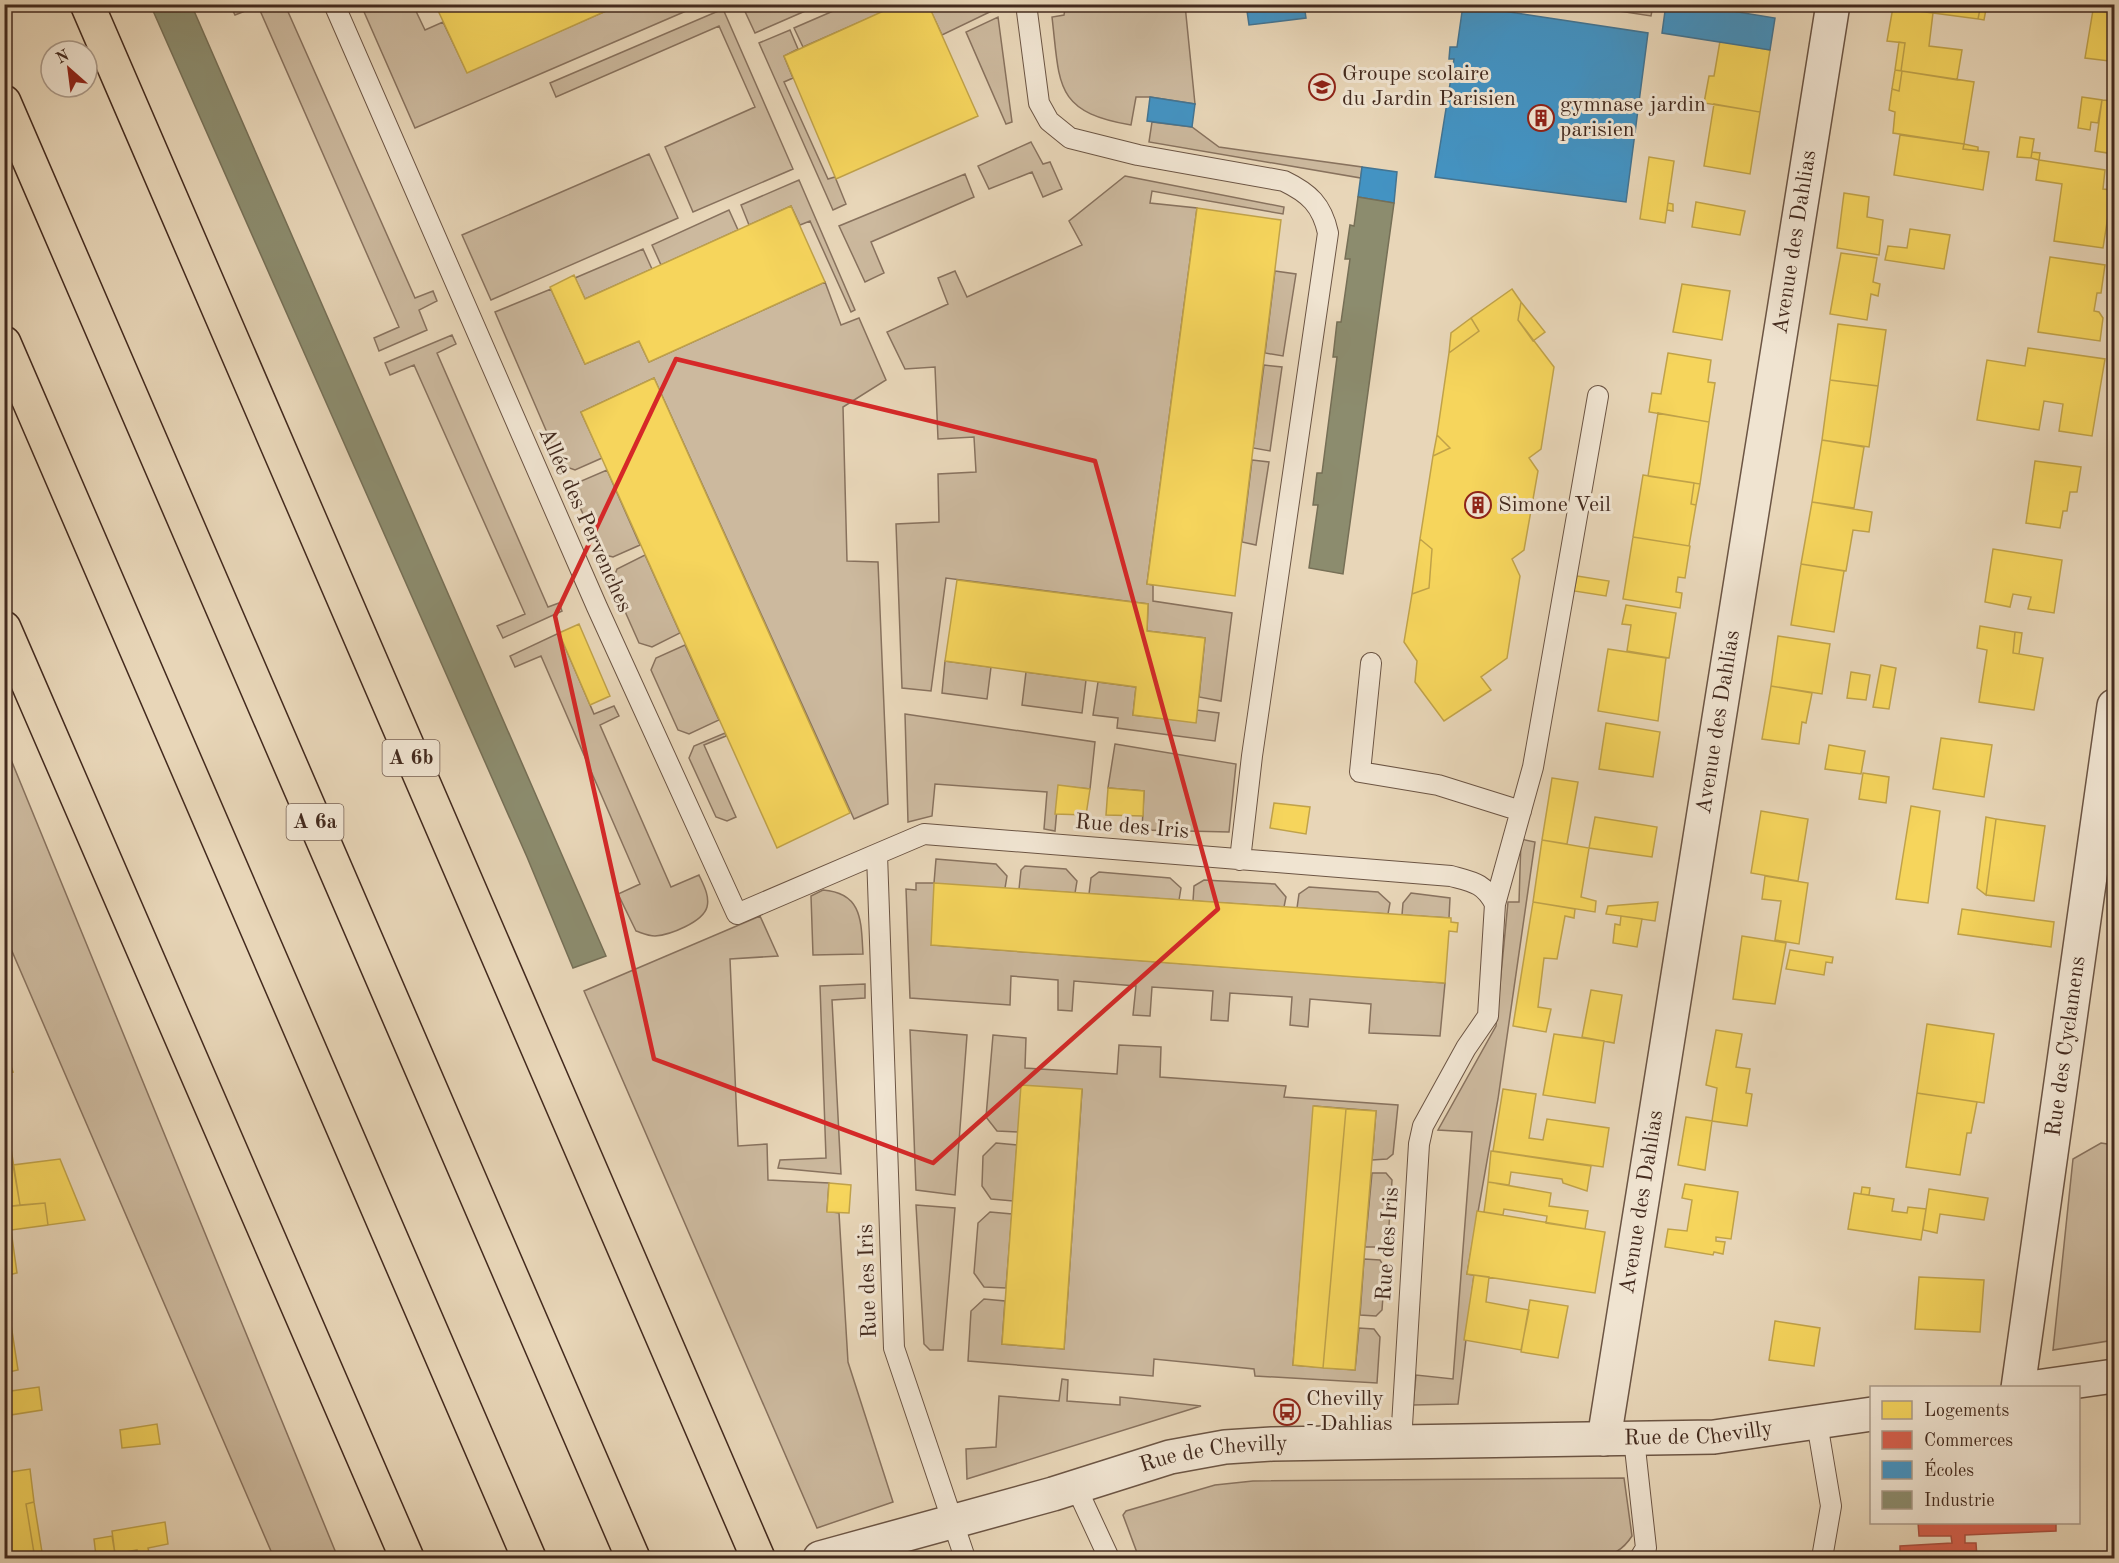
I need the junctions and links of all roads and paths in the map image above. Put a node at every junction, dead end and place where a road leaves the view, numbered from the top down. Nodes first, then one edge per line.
1 (87, 4) edge
2 (334, 4) edge
3 (1026, 4) edge
4 (1833, 4) edge
5 (4, 102) edge
6 (4, 343) edge
7 (1598, 396) dead end
8 (4, 628) edge
9 (1371, 663) dead end
10 (2115, 706) edge
11 (1521, 811) junction
12 (877, 854) junction
13 (1240, 860) junction
14 (1495, 904) junction
15 (2115, 1376) edge
16 (2018, 1386) edge
17 (2044, 1386) edge
18 (1870, 1414) edge
19 (1817, 1424) junction
20 (1619, 1439) junction
21 (1401, 1442) junction
22 (1076, 1487) junction
23 (953, 1522) junction
24 (629, 1551) edge
25 (407, 1558) edge
26 (529, 1558) edge
27 (758, 1558) edge
28 (820, 1558) edge
29 (965, 1558) edge
30 (1109, 1558) edge
31 (1641, 1558) edge
32 (1822, 1558) edge

1 - 27 highway, A 6b
2 - 12 lane, Allée des Pervenches
3 - 13 lane
4 - 20 street, Avenue des Dahlias
5 - 24 highway, A 6a
6 - 26 highway
7 - 11 lane
8 - 25 highway
9 - 11 lane
10 - 16 street, Rue des Cyclamens
11 - 14 lane
12 - 13 lane, Rue des Iris
12 - 23 lane, Rue des Iris
13 - 14 lane, Rue des Iris
14 - 21 lane, Rue des Iris
15 - 17 street
18 - 19 street, Rue de Chevilly
19 - 20 street, Rue de Chevilly
19 - 32 lane
20 - 21 street, Rue de Chevilly
20 - 31 lane
21 - 22 street, Rue de Chevilly
22 - 23 street, Rue de Chevilly
22 - 30 lane
23 - 28 street, Rue de Chevilly
23 - 29 lane, Rue des Iris

